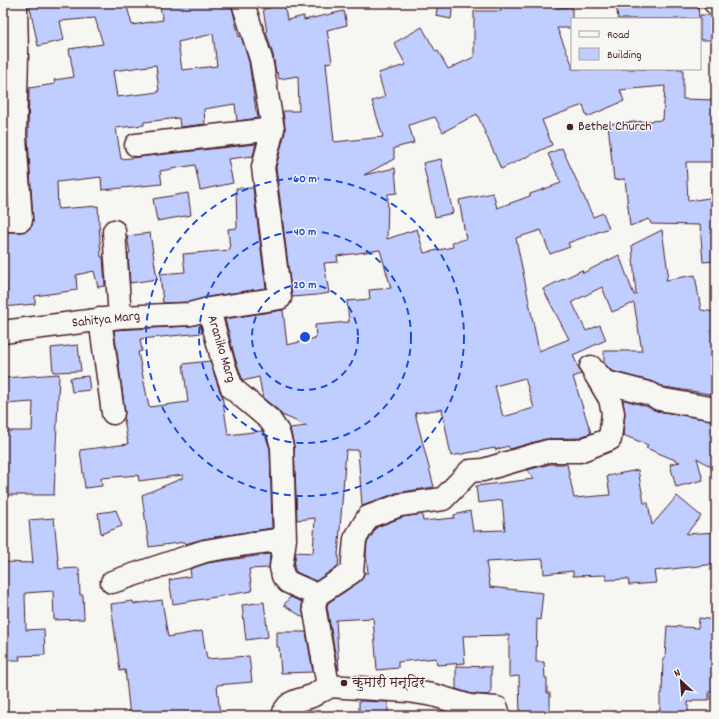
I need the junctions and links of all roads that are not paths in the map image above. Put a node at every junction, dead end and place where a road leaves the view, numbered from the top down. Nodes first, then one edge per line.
1 (15, 3) edge
2 (244, 3) edge
3 (273, 129) junction
4 (136, 146) dead end
5 (3, 220) edge
6 (114, 230) dead end
7 (209, 309) junction
8 (110, 318) junction
9 (3, 332) edge
10 (716, 408) edge
11 (113, 414) dead end
12 (285, 539) junction
13 (112, 582) dead end
14 (316, 595) junction
15 (328, 686) junction
16 (283, 716) edge
17 (499, 716) edge

1 - 5 street
2 - 3 street, Araniko Marg
3 - 4 street
3 - 7 street, Araniko Marg
6 - 8 street
7 - 8 street, Sahitya Marg
7 - 12 street, Araniko Marg
8 - 9 street, Sahitya Marg
8 - 11 street
10 - 14 street
12 - 13 street
12 - 14 street, Araniko Marg
14 - 15 street
15 - 16 street
15 - 17 street

